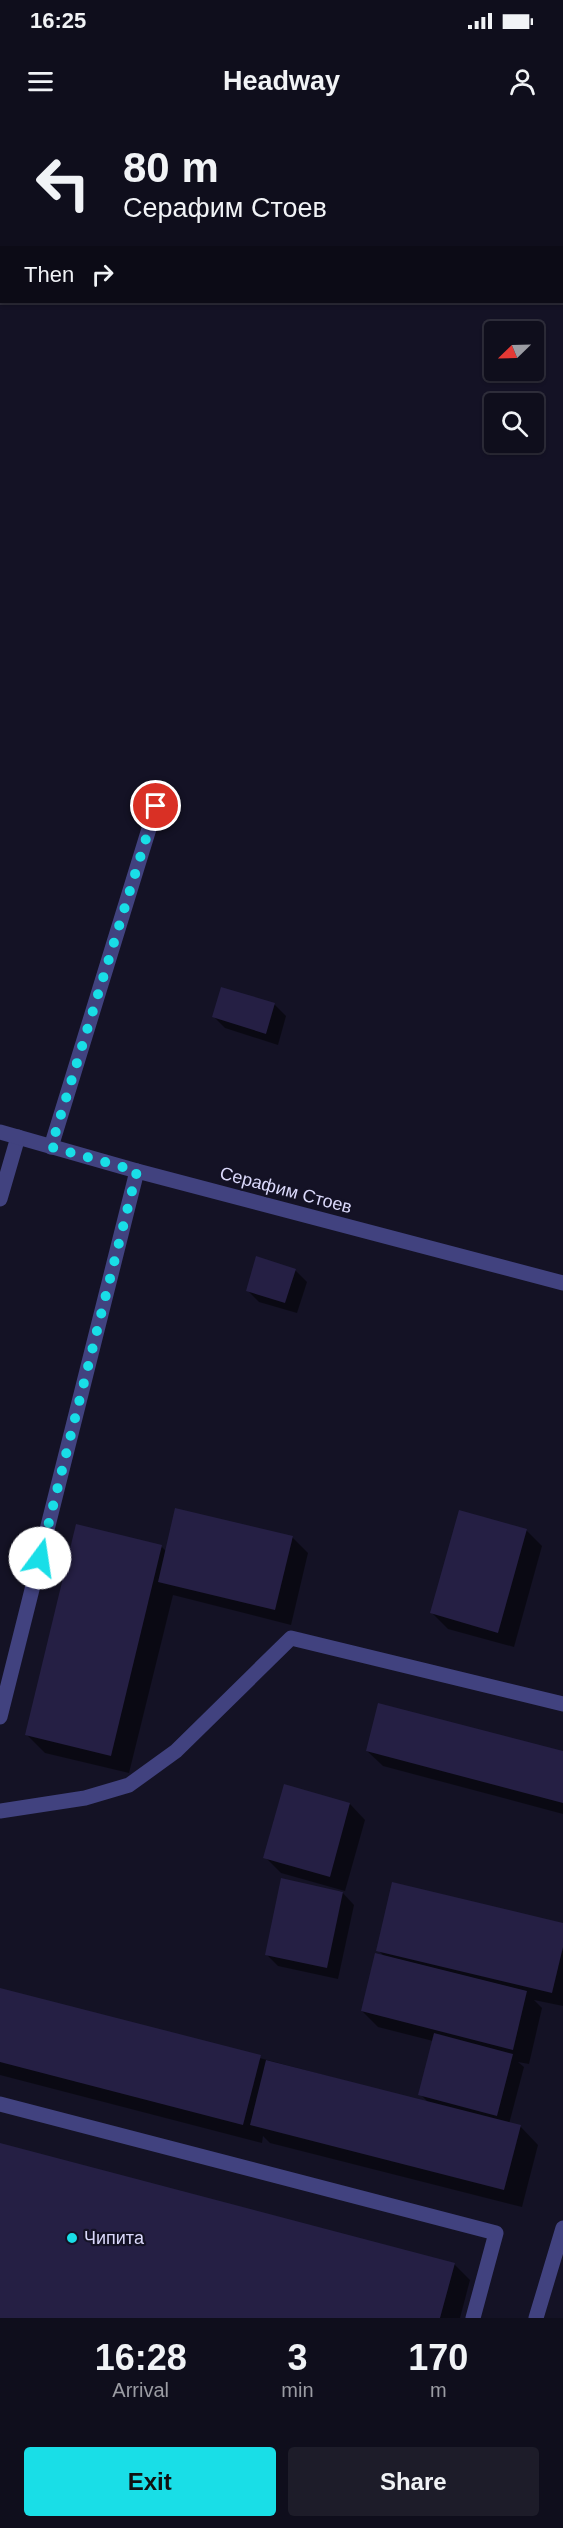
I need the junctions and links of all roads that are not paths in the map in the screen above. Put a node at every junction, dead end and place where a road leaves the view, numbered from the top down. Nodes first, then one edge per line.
1 (156, 806) dead end
2 (0, 1132) edge
3 (18, 1137) junction
4 (51, 1147) junction
5 (137, 1171) junction
6 (0, 1199) edge
7 (563, 1283) edge
8 (563, 1704) edge
9 (0, 1717) edge
10 (0, 1811) edge
11 (0, 2104) edge
12 (563, 2228) edge
13 (473, 2318) edge
14 (536, 2318) edge

1 - 4 street
2 - 3 street, Серафим Стоев
3 - 4 street, Серафим Стоев
3 - 6 street
4 - 5 street, Серафим Стоев
5 - 7 street, Серафим Стоев
5 - 9 street
8 - 10 street
11 - 13 street
12 - 14 street

